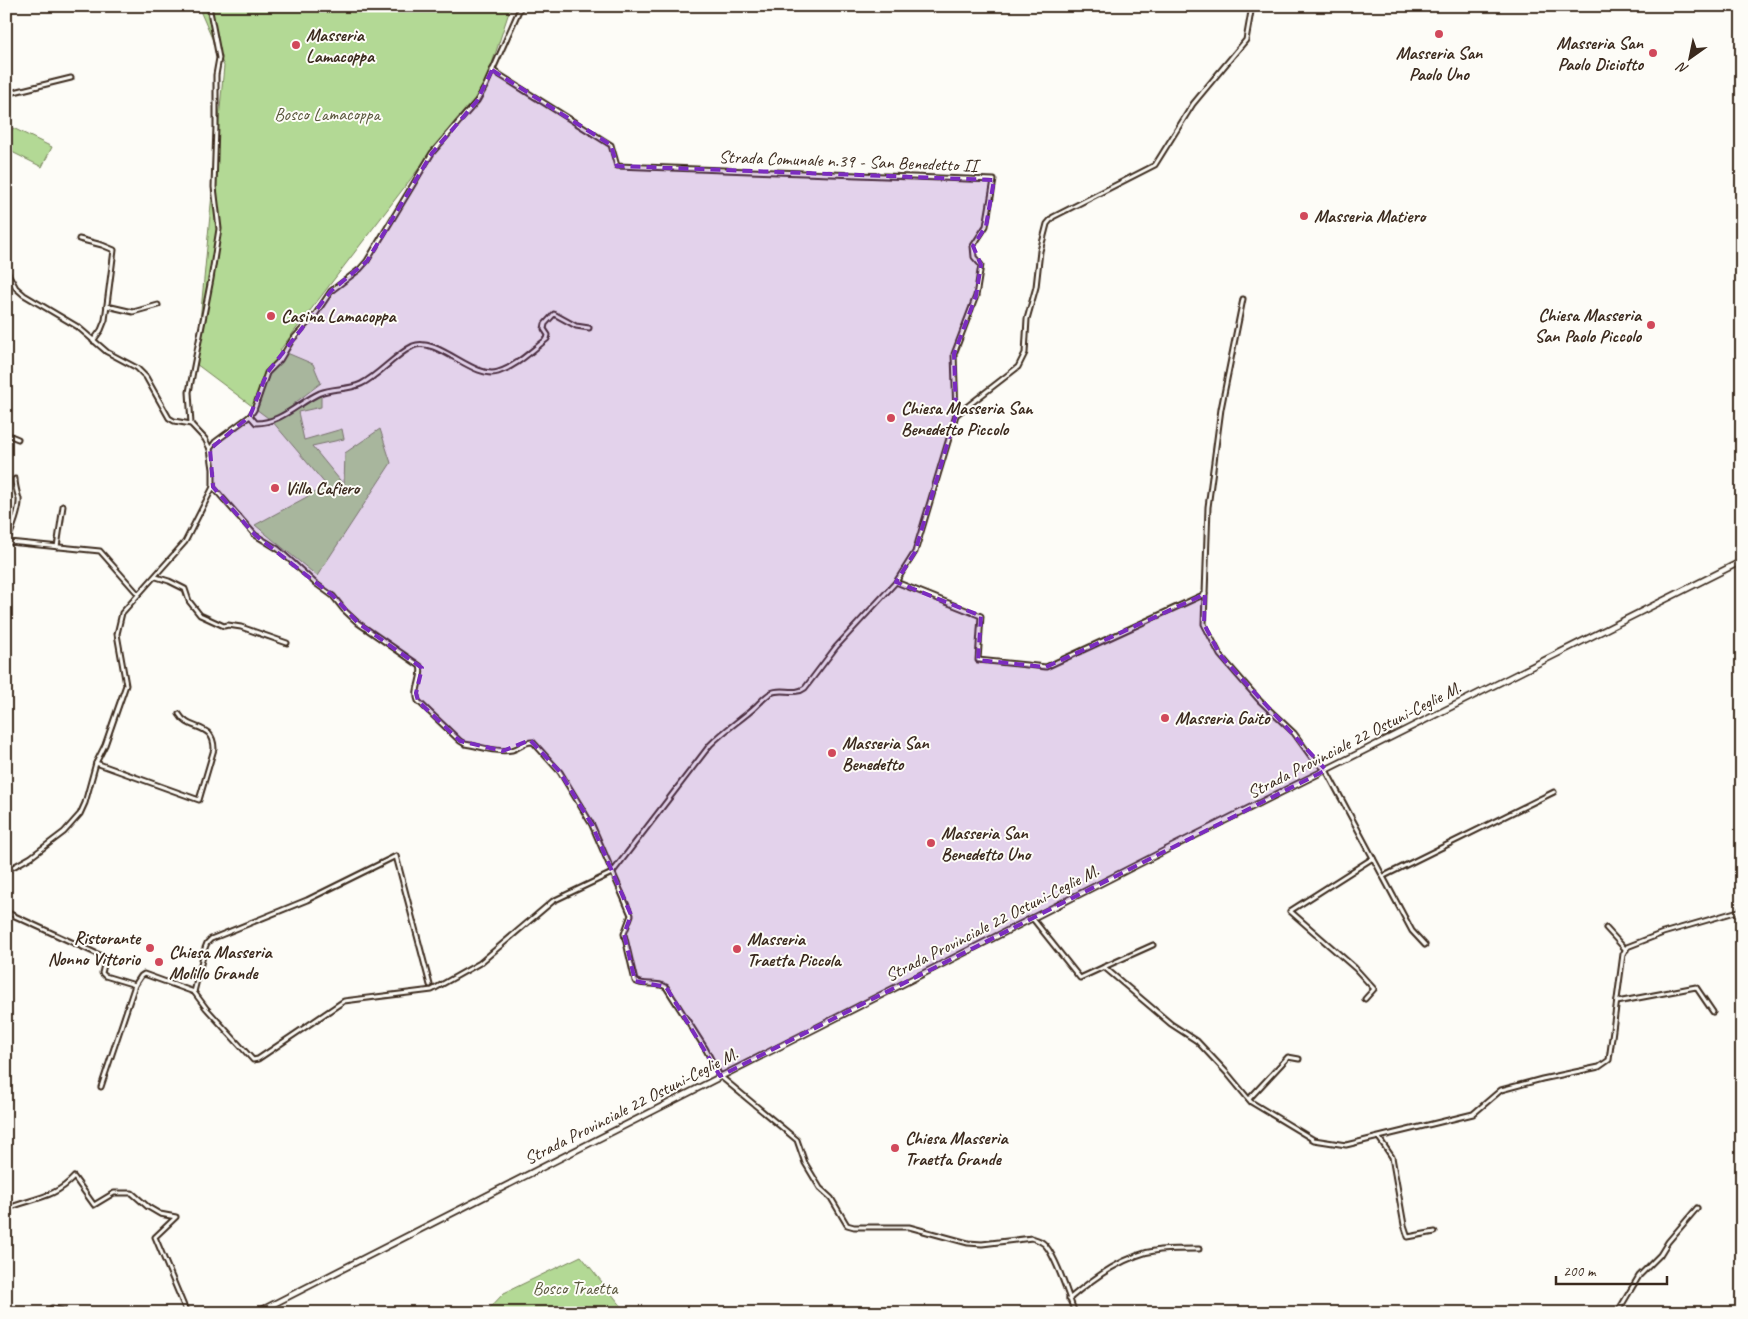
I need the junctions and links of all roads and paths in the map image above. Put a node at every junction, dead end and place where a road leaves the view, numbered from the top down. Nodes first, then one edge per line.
1 (209, 6) edge
2 (521, 6) edge
3 (1252, 6) edge
4 (492, 70) junction
5 (71, 78) dead end
6 (6, 94) edge
7 (79, 239) dead end
8 (6, 270) edge
9 (1244, 299) dead end
10 (158, 305) dead end
11 (107, 306) junction
12 (589, 328) dead end
13 (93, 341) junction
14 (250, 416) junction
15 (956, 416) junction
16 (191, 424) junction
17 (6, 434) edge
18 (18, 439) dead end
19 (210, 449) junction
20 (15, 479) dead end
21 (213, 487) junction
22 (63, 506) dead end
23 (57, 547) junction
24 (1742, 561) edge
25 (155, 577) junction
26 (896, 582) junction
27 (138, 594) junction
28 (1204, 594) junction
29 (287, 644) dead end
30 (179, 714) dead end
31 (96, 763) junction
32 (1326, 770) junction
33 (1554, 792) dead end
34 (1373, 858) junction
35 (6, 871) edge
36 (612, 873) junction
37 (1384, 876) junction
38 (1742, 910) edge
39 (6, 912) edge
40 (1032, 919) junction
41 (1606, 928) dead end
42 (1154, 945) dead end
43 (1425, 945) dead end
44 (1626, 950) junction
45 (1104, 967) junction
46 (135, 985) junction
47 (430, 985) dead end
48 (194, 992) junction
49 (1365, 999) dead end
50 (1617, 1002) junction
51 (1713, 1012) dead end
52 (1300, 1059) dead end
53 (720, 1076) junction
54 (100, 1086) dead end
55 (1249, 1099) junction
56 (1379, 1138) junction
57 (1697, 1208) dead end
58 (6, 1209) edge
59 (1435, 1232) dead end
60 (1200, 1249) dead end
61 (1069, 1299) junction
62 (63, 1310) dead end
63 (48, 1313) edge
64 (187, 1313) edge
65 (256, 1313) edge
66 (1075, 1313) edge
67 (1617, 1313) edge

1 - 16 street
2 - 4 street
3 - 15 street
4 - 14 street
4 - 15 street, Strada Comunale n.39 - San Benedetto II
5 - 6 street
7 - 11 street
8 - 13 street
9 - 28 street
10 - 11 street
11 - 13 street
12 - 14 street
13 - 16 street
14 - 19 street
15 - 26 street
16 - 19 street
17 - 18 street
19 - 21 street
20 - 23 street
21 - 25 street
21 - 36 street
22 - 23 street
23 - 27 street
24 - 32 main road, Strada Provinciale 22 Ostuni-Ceglie M.
25 - 27 street
25 - 29 street
26 - 28 street
26 - 36 street
27 - 31 street
28 - 32 street
30 - 31 street
31 - 35 street
32 - 34 street
32 - 40 main road, Strada Provinciale 22 Ostuni-Ceglie M.
33 - 37 street
34 - 37 street
34 - 49 street
36 - 48 street
36 - 53 street
37 - 43 street
38 - 44 street
39 - 46 street
40 - 45 street
40 - 53 main road, Strada Provinciale 22 Ostuni-Ceglie M.
41 - 44 street
42 - 45 street
44 - 50 street
45 - 55 street
46 - 48 street
46 - 54 street
47 - 48 street
50 - 51 street
50 - 56 street
52 - 55 street
53 - 61 street
53 - 65 main road, Strada Provinciale 22 Ostuni-Ceglie M.
55 - 56 street
56 - 59 street
57 - 67 street
58 - 64 street
60 - 61 street
61 - 66 street
62 - 63 street

